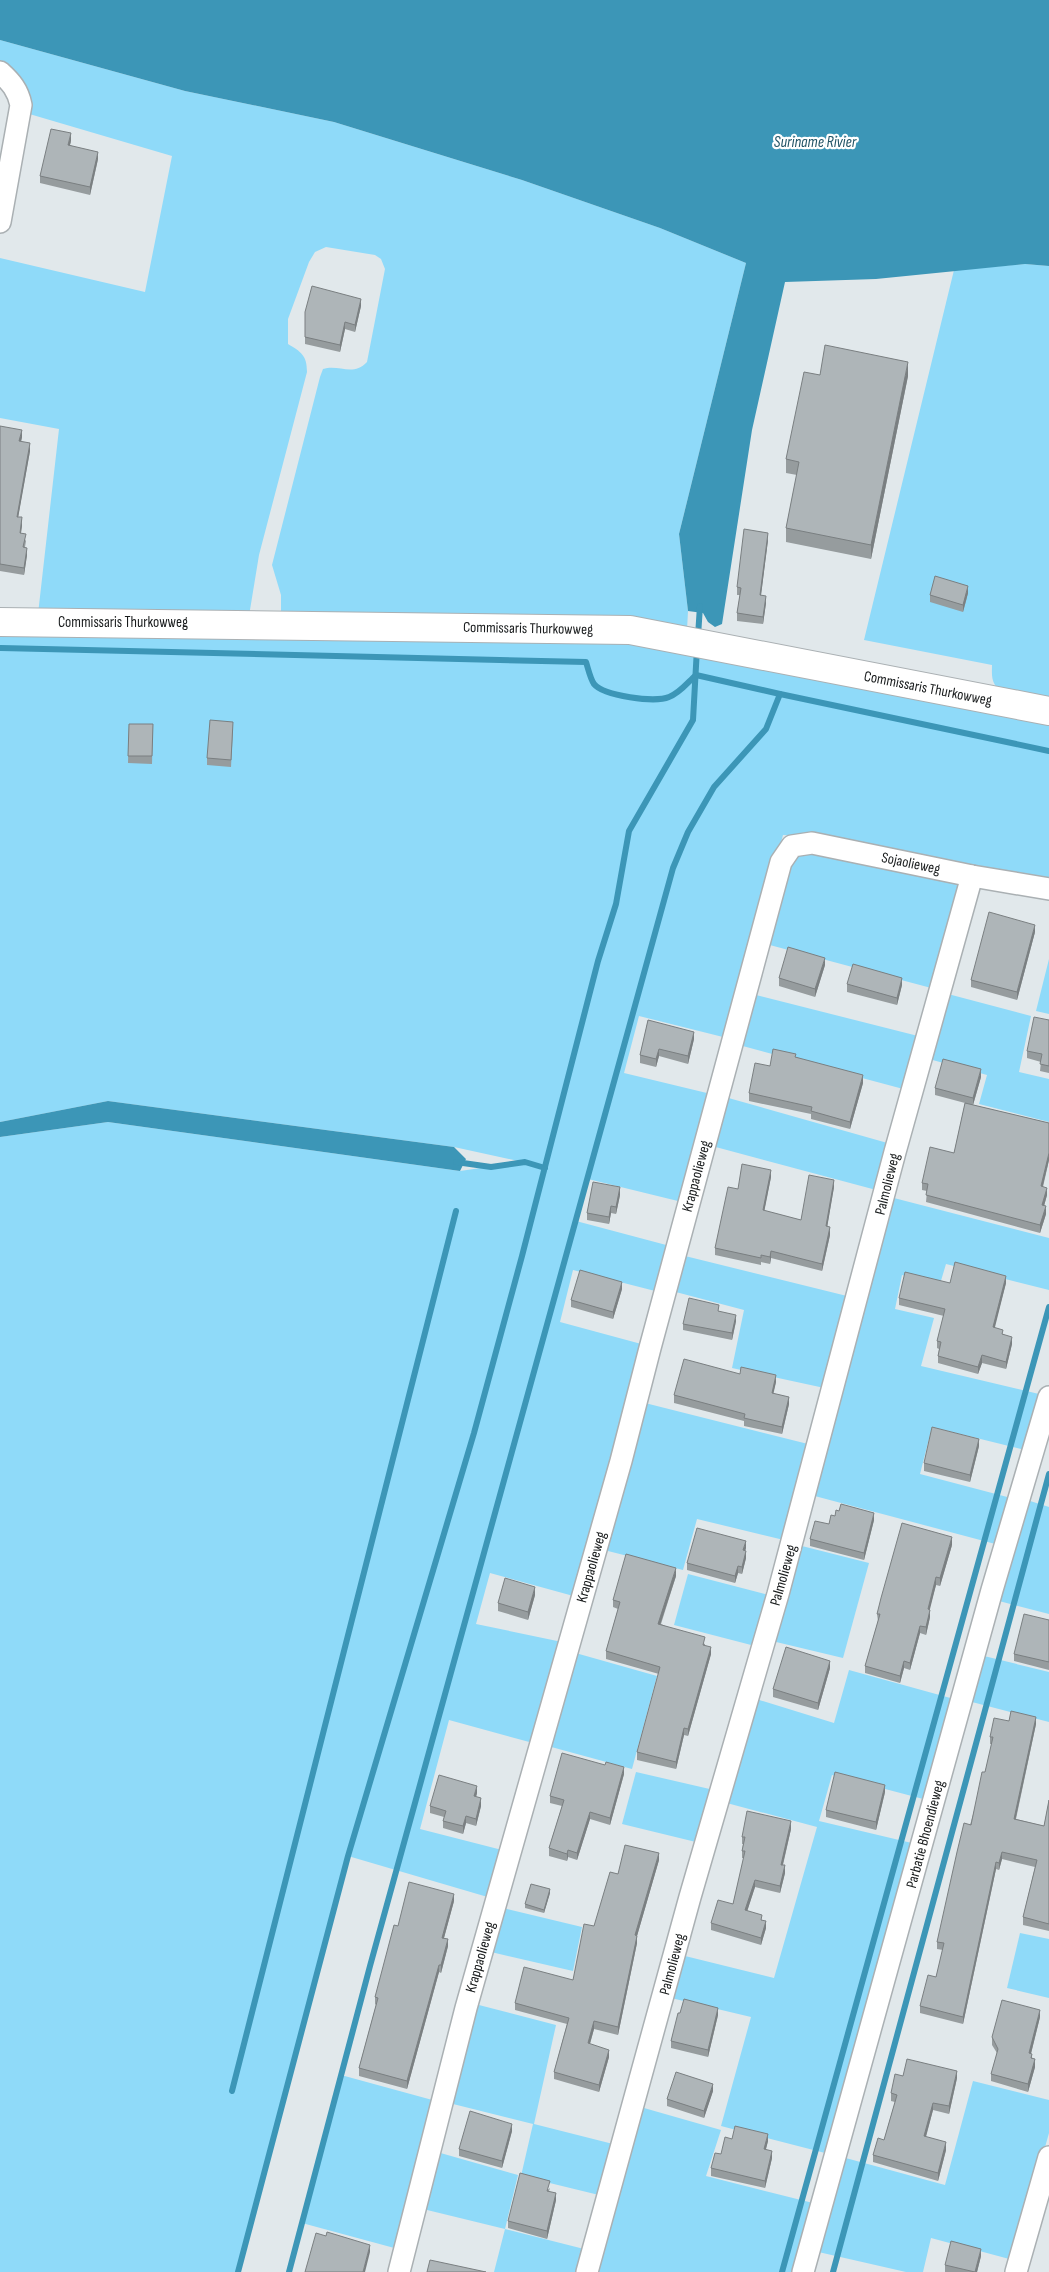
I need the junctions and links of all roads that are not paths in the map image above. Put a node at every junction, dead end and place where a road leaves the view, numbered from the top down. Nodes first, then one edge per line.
1 (0, 72) edge
2 (0, 222) edge
3 (0, 622) edge
4 (1049, 711) edge
5 (781, 862) joint
6 (972, 876) junction
7 (1049, 889) edge
8 (1049, 1397) edge
9 (1049, 2157) edge
10 (399, 2272) edge
11 (587, 2272) edge
12 (803, 2272) edge
13 (1016, 2272) edge

1 - 2 street
3 - 4 main road, Commissaris Thurkowweg
5 - 6 street, Sojaolieweg
5 - 10 street, Krappaolieweg
6 - 7 street, Sojaolieweg
6 - 11 street, Palmolieweg
8 - 12 street, Parbatie Bhoendieweg
9 - 13 street

